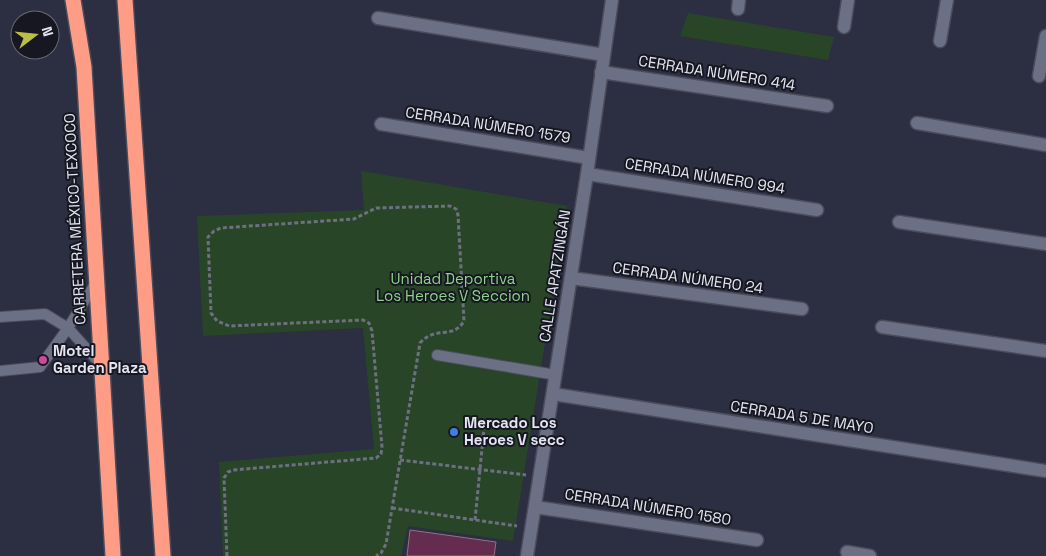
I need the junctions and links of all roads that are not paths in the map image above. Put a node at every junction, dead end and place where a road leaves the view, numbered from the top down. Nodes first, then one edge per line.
1 (73, 0) edge
2 (125, 0) edge
3 (612, 0) edge
4 (848, 0) edge
5 (946, 0) edge
6 (378, 18) dead end
7 (844, 27) dead end
8 (1046, 37) edge
9 (940, 41) dead end
10 (604, 55) junction
11 (602, 72) junction
12 (1039, 76) dead end
13 (827, 106) dead end
14 (917, 123) dead end
15 (381, 124) dead end
16 (1046, 145) edge
17 (589, 158) junction
18 (587, 174) junction
19 (817, 210) dead end
20 (899, 222) dead end
21 (1046, 244) edge
22 (571, 278) junction
23 (97, 281) junction
24 (802, 309) dead end
25 (0, 317) edge
26 (882, 327) dead end
27 (68, 328) junction
28 (1046, 351) edge
29 (438, 355) dead end
30 (102, 366) junction
31 (0, 371) edge
32 (556, 375) junction
33 (553, 394) junction
34 (1046, 472) edge
35 (535, 506) junction
36 (161, 530) junction
37 (757, 540) dead end
38 (847, 552) dead end
39 (113, 556) edge
40 (163, 556) edge
41 (171, 556) edge
42 (527, 556) edge
43 (870, 556) edge

1 - 23 highway, CARRETERA MÉXICO-TEXCOCO
2 - 36 highway
3 - 10 street, CALLE APATZINGÁN
4 - 7 street
5 - 9 street
6 - 10 street
8 - 12 street
10 - 11 street, CALLE APATZINGÁN
11 - 13 street, CERRADA NÚMERO 414
11 - 17 street, CALLE APATZINGÁN
14 - 16 street
15 - 17 street, CERRADA NÚMERO 1579
17 - 18 street, CALLE APATZINGÁN
18 - 19 street, CERRADA NÚMERO 994
18 - 22 street, CALLE APATZINGÁN
20 - 21 street
22 - 24 street, CERRADA NÚMERO 24
22 - 32 street, CALLE APATZINGÁN
23 - 27 lane
23 - 30 highway, CARRETERA MÉXICO-TEXCOCO
25 - 27 lane
26 - 28 street
27 - 30 lane
27 - 31 lane
29 - 32 lane
30 - 39 highway, CARRETERA MÉXICO-TEXCOCO
32 - 33 street, CALLE APATZINGÁN
33 - 34 street, CERRADA 5 DE MAYO
33 - 35 street, CALLE APATZINGÁN
35 - 37 street, CERRADA NÚMERO 1580
35 - 42 street, CALLE APATZINGÁN
36 - 40 highway
36 - 41 highway
38 - 43 street

